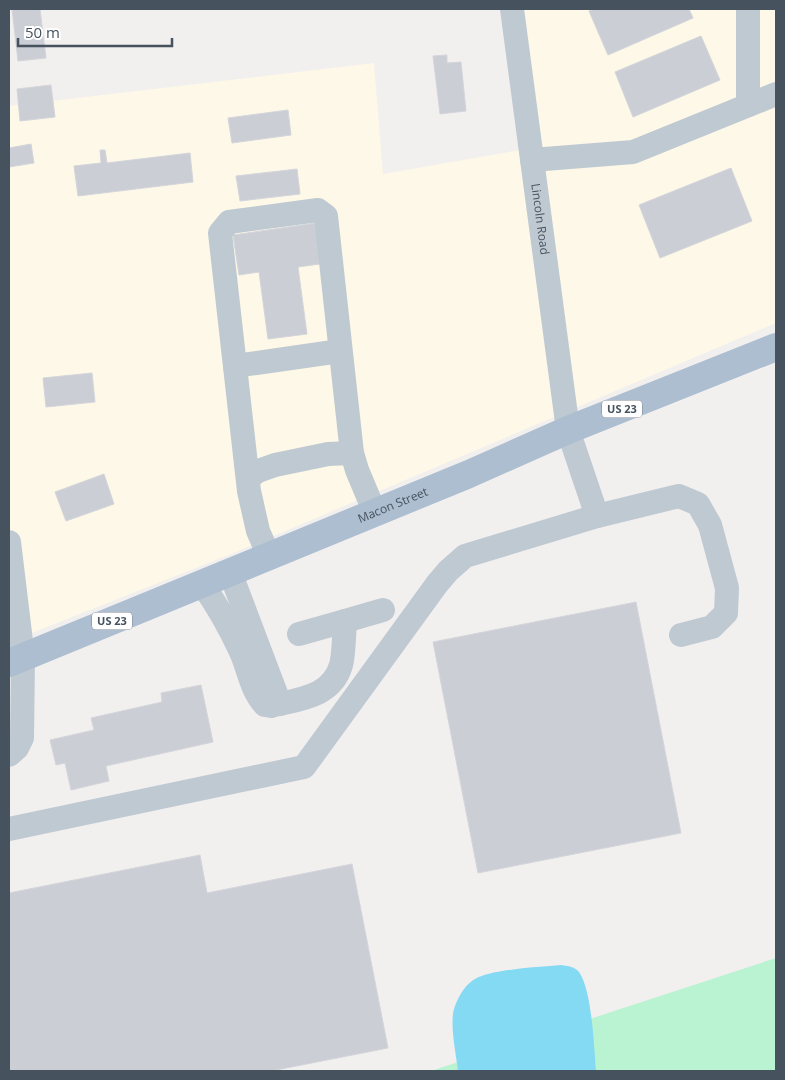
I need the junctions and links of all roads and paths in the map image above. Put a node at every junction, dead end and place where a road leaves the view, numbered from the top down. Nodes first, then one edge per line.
1 (512, 9) edge
2 (748, 9) edge
3 (776, 94) edge
4 (748, 105) junction
5 (532, 160) junction
6 (776, 347) edge
7 (340, 351) junction
8 (235, 366) junction
9 (568, 430) junction
10 (352, 453) junction
11 (248, 478) junction
12 (375, 513) junction
13 (597, 516) junction
14 (9, 542) edge
15 (269, 556) junction
16 (230, 572) junction
17 (202, 584) junction
18 (383, 610) dead end
19 (345, 622) junction
20 (299, 634) dead end
21 (681, 635) dead end
22 (16, 661) edge
23 (280, 704) junction
24 (9, 755) edge
25 (9, 829) edge

1 - 5 street, Lincoln Road
2 - 4 street
3 - 4 street
4 - 5 street
5 - 9 street, Lincoln Road
6 - 9 main road, Macon Street / US 23
7 - 8 street
7 - 8 street
7 - 10 street
8 - 11 street
9 - 12 main road, Macon Street / US 23
9 - 13 street, Lincoln Road
10 - 11 street
10 - 12 street
11 - 15 street
12 - 15 main road, Macon Street / US 23
13 - 21 street
13 - 25 street
14 - 22 street
15 - 16 main road, Macon Street / US 23
16 - 17 main road, Macon Street / US 23
16 - 23 street
17 - 22 main road, Macon Street / US 23
17 - 23 street
18 - 19 street
19 - 20 street
19 - 23 street
22 - 24 street

